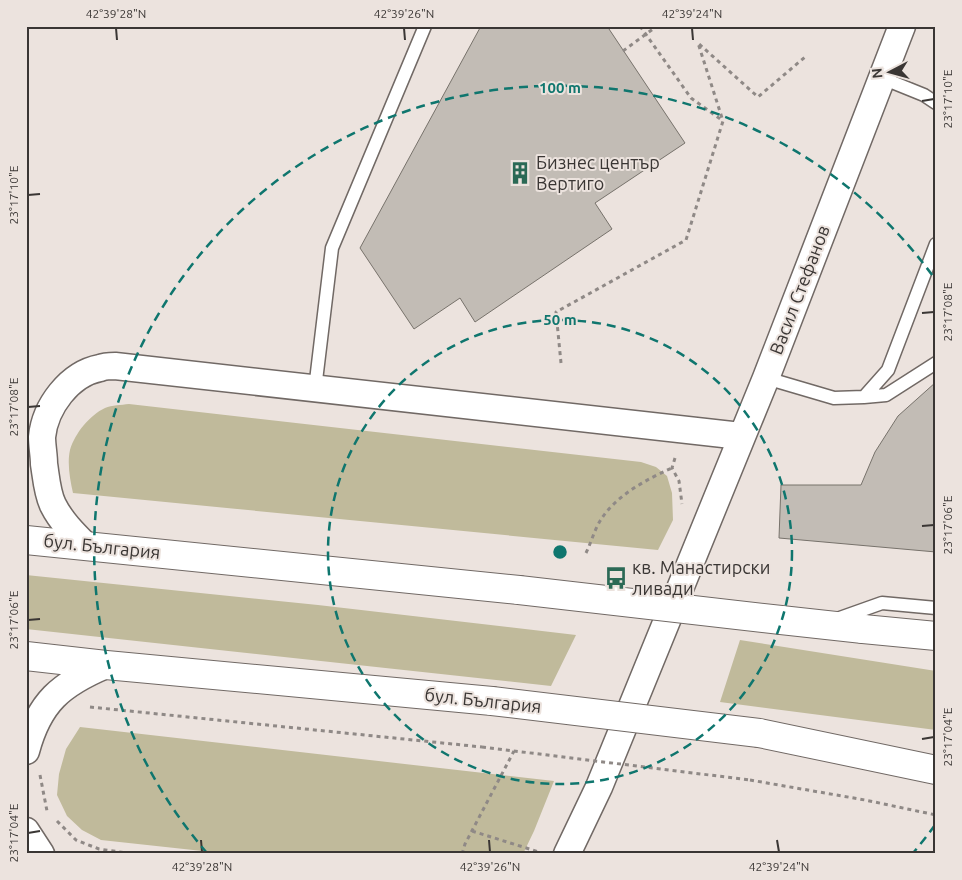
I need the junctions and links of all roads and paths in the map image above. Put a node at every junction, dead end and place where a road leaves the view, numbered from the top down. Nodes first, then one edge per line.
1 (425, 26) edge
2 (640, 26) edge
3 (657, 26) edge
4 (902, 26) edge
5 (623, 51) dead end
6 (805, 57) dead end
7 (882, 78) junction
8 (936, 103) edge
9 (723, 121) junction
10 (936, 244) edge
11 (561, 363) dead end
12 (936, 363) edge
13 (766, 378) junction
14 (315, 389) junction
15 (864, 397) junction
16 (741, 436) junction
17 (34, 448) edge
18 (672, 468) dead end
19 (26, 540) edge
20 (86, 546) junction
21 (586, 553) dead end
22 (936, 608) edge
23 (822, 625) junction
24 (936, 636) edge
25 (26, 656) edge
26 (106, 665) junction
27 (87, 707) dead end
28 (514, 751) junction
29 (32, 759) edge
30 (936, 770) edge
31 (48, 812) dead end
32 (936, 815) edge
33 (55, 819) dead end
34 (26, 831) edge
35 (472, 831) junction
36 (541, 853) edge
37 (41, 854) edge
38 (134, 854) edge
39 (462, 854) edge
40 (567, 854) edge

1 - 14 lane
2 - 9 path
3 - 5 path, bridge
4 - 7 street, Васил Стефанов
6 - 9 path
7 - 8 lane
7 - 13 street, Васил Стефанов
9 - 11 path
10 - 15 lane
12 - 15 lane
13 - 15 lane
13 - 16 street, Васил Стефанов
14 - 16 street
14 - 17 street
16 - 40 street, Васил Стефанов
17 - 20 street
18 - 21 path
19 - 20 main road, бул. България
20 - 23 main road, бул. България, bridge
22 - 23 lane
23 - 24 main road, бул. България
25 - 26 main road, бул. България
26 - 29 street
26 - 30 main road, бул. България, bridge
27 - 28 path, bridge
28 - 32 path, bridge
28 - 35 path
29 - 31 path
33 - 38 path
34 - 37 street
35 - 36 path
35 - 39 path

